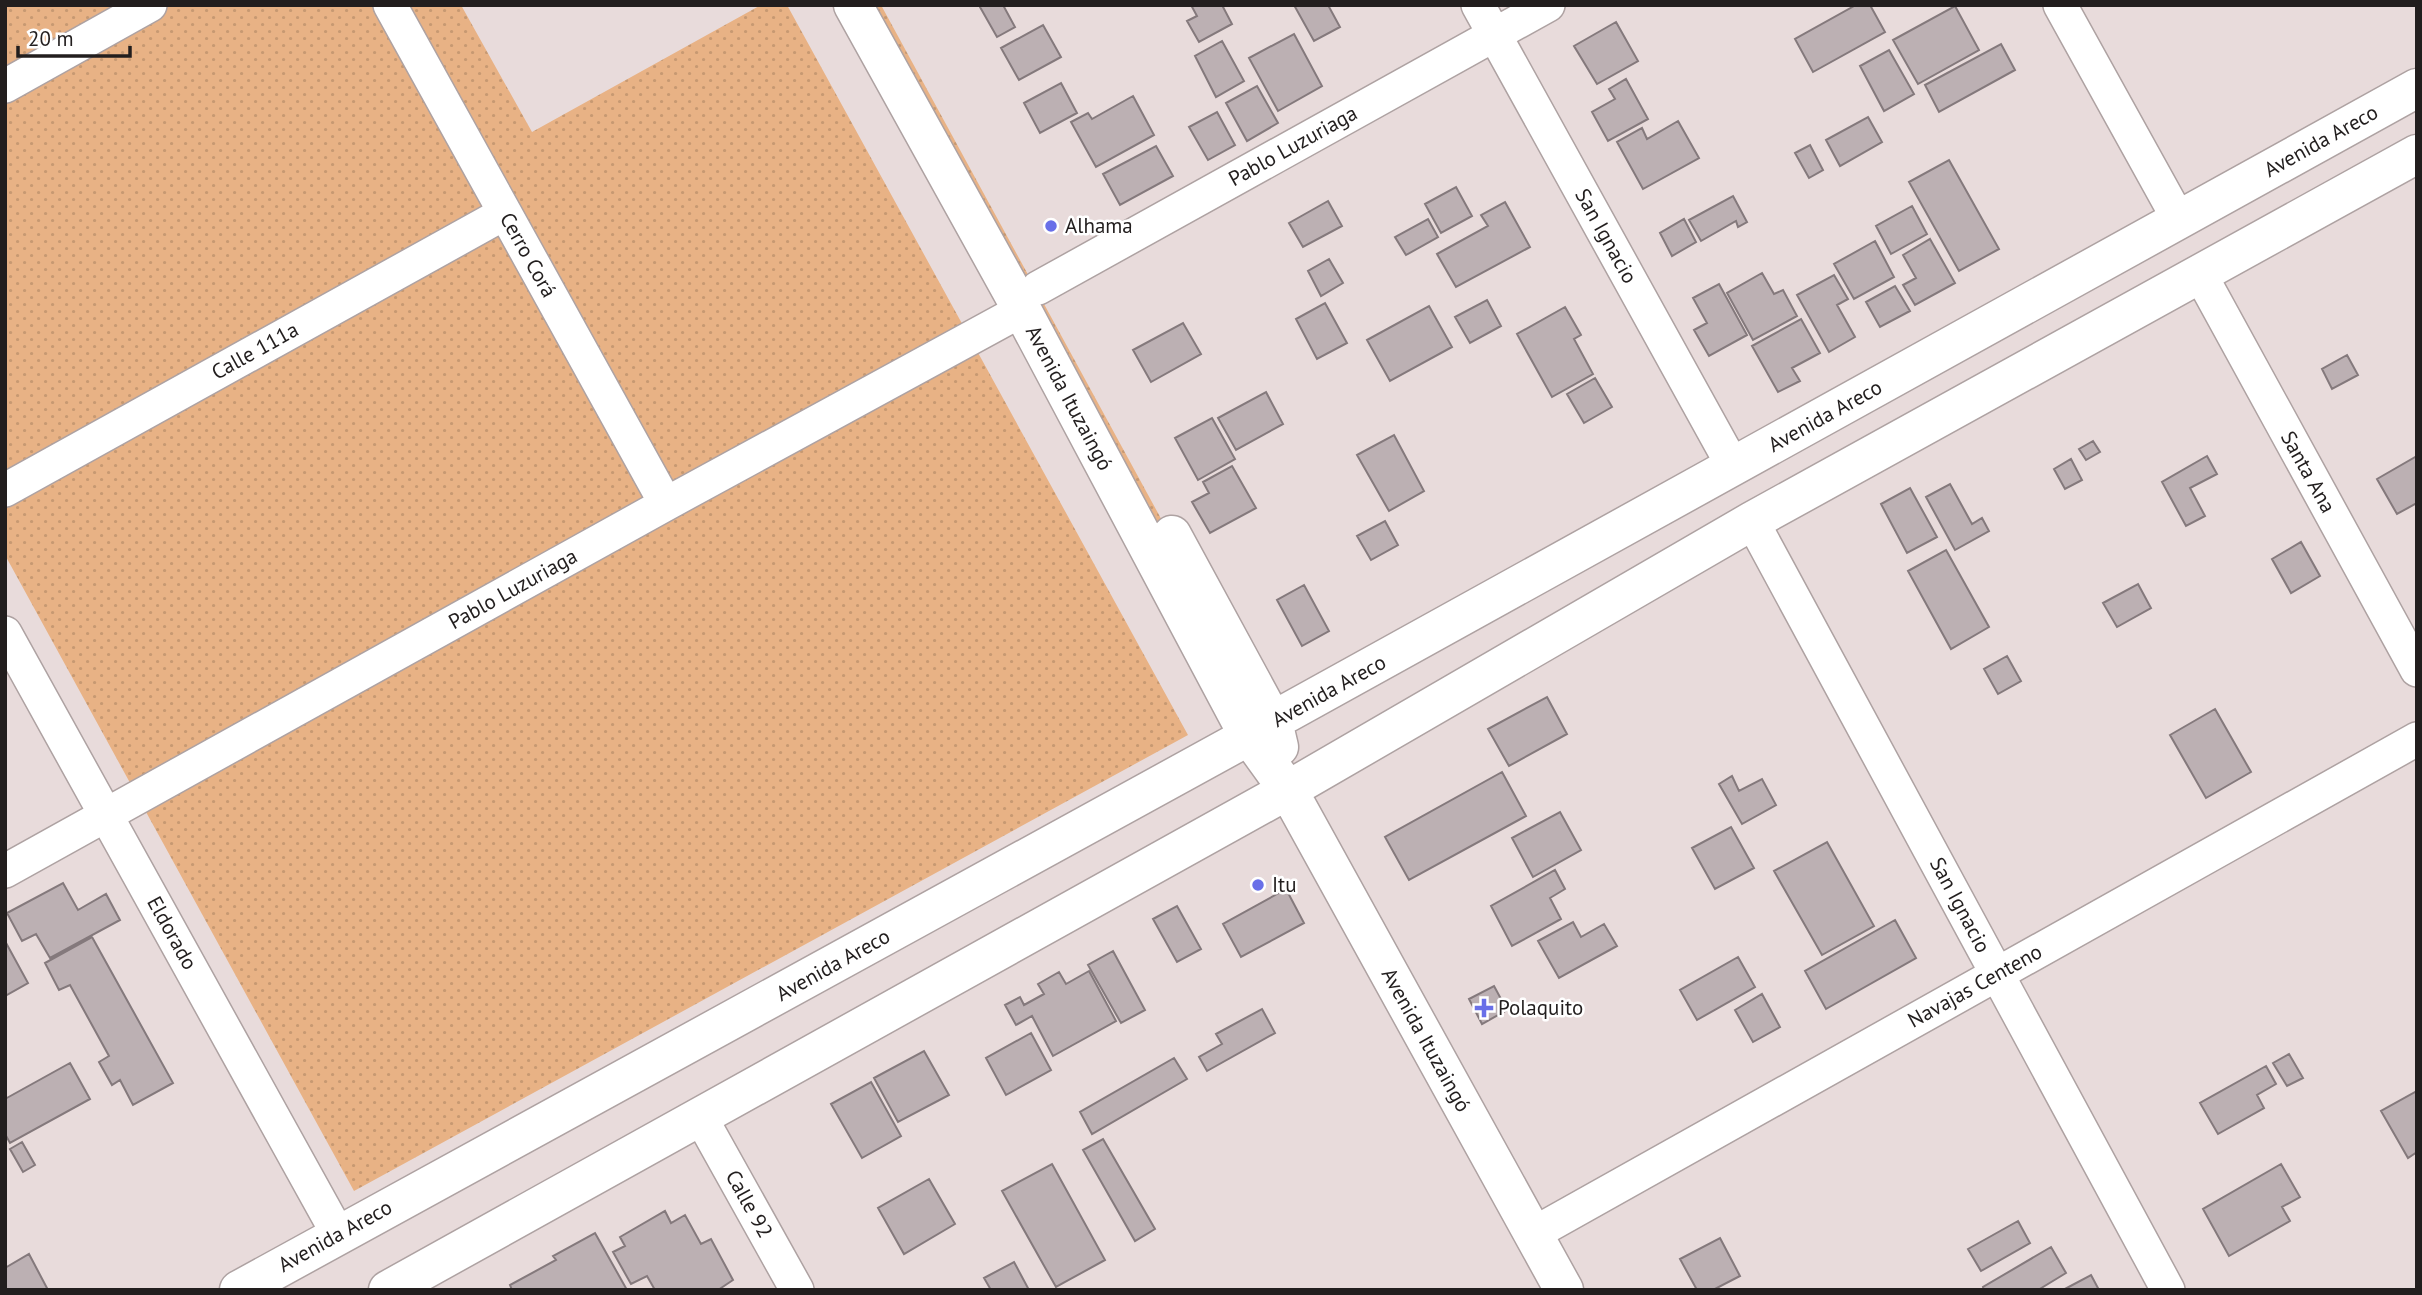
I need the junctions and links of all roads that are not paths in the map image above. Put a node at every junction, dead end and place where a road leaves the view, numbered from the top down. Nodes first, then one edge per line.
1 (150, 5) edge
2 (390, 5) edge
3 (853, 5) edge
4 (883, 5) edge
5 (1478, 5) edge
6 (1548, 5) edge
7 (2060, 5) edge
8 (1494, 34) junction
9 (5, 86) edge
10 (2417, 89) edge
11 (2417, 154) edge
12 (505, 213) junction
13 (2179, 220) junction
14 (2200, 274) junction
15 (1030, 299) junction
16 (1733, 466) junction
17 (5, 490) edge
18 (666, 504) junction
19 (1752, 521) junction
20 (5, 633) edge
21 (2417, 670) edge
22 (1261, 729) junction
23 (2417, 739) edge
24 (1288, 790) junction
25 (106, 815) junction
26 (5, 871) edge
27 (1997, 974) junction
28 (701, 1118) junction
29 (338, 1234) junction
30 (1533, 1234) junction
31 (239, 1290) edge
32 (388, 1290) edge
33 (797, 1290) edge
34 (1564, 1290) edge
35 (2168, 1290) edge

1 - 9 street
2 - 12 street, Cerro Corá
3 - 15 main road, Avenida Ituzaingó
4 - 15 main road, Avenida Ituzaingó
5 - 8 street, San Ignacio
6 - 8 street, Pablo Luzuriaga
7 - 13 street
8 - 15 street, Pablo Luzuriaga
8 - 16 street, San Ignacio
10 - 13 main road, Avenida Areco
11 - 14 main road
12 - 17 street, Calle 111a
12 - 18 street, Cerro Corá
13 - 16 main road, Avenida Areco
14 - 19 main road
14 - 21 street, Santa Ana
15 - 18 street, Pablo Luzuriaga
15 - 22 main road, Avenida Ituzaingó
16 - 22 main road, Avenida Areco
18 - 25 street, Pablo Luzuriaga
19 - 24 main road
19 - 27 street, San Ignacio
20 - 25 street, Eldorado
22 - 24 main road, Avenida Ituzaingó
22 - 29 main road, Avenida Areco
23 - 27 street, Navajas Centeno
24 - 28 main road
24 - 30 main road, Avenida Ituzaingó
25 - 26 street, Pablo Luzuriaga
25 - 29 street, Eldorado
27 - 30 street, Navajas Centeno
27 - 35 street, San Ignacio
28 - 32 main road
28 - 33 street, Calle 92
29 - 31 main road, Avenida Areco
30 - 34 main road, Avenida Ituzaingó

